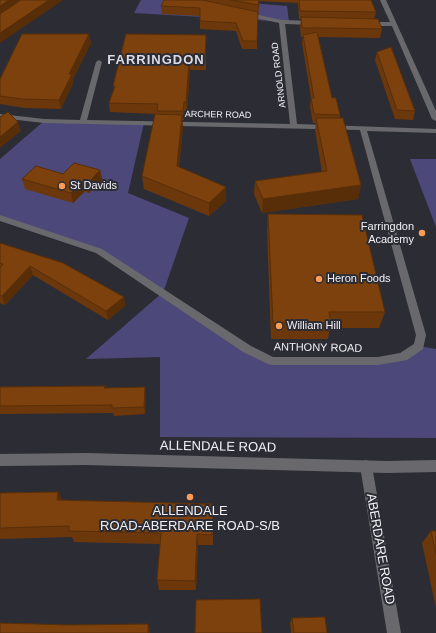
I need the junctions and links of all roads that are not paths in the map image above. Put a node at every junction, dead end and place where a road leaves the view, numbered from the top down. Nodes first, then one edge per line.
1 (383, 0) edge
2 (236, 13) edge
3 (282, 22) junction
4 (319, 23) edge
5 (364, 24) edge
6 (393, 24) junction
7 (99, 62) dead end
8 (0, 116) edge
9 (436, 119) edge
10 (83, 122) junction
11 (294, 126) junction
12 (362, 128) junction
13 (436, 131) edge
14 (0, 218) edge
15 (0, 460) edge
16 (366, 466) junction
17 (436, 466) edge
18 (394, 633) edge

1 - 6 street
2 - 3 street
3 - 4 street
3 - 11 street, ARNOLD ROAD
5 - 6 street
6 - 9 street
7 - 10 street
8 - 10 street, ARCHER ROAD
10 - 11 street, ARCHER ROAD
11 - 12 street, ARCHER ROAD
12 - 13 street, ARCHER ROAD
12 - 14 street, ANTHONY ROAD
15 - 16 street, ALLENDALE ROAD
16 - 17 street, ALLENDALE ROAD
16 - 18 street, ABERDARE ROAD

